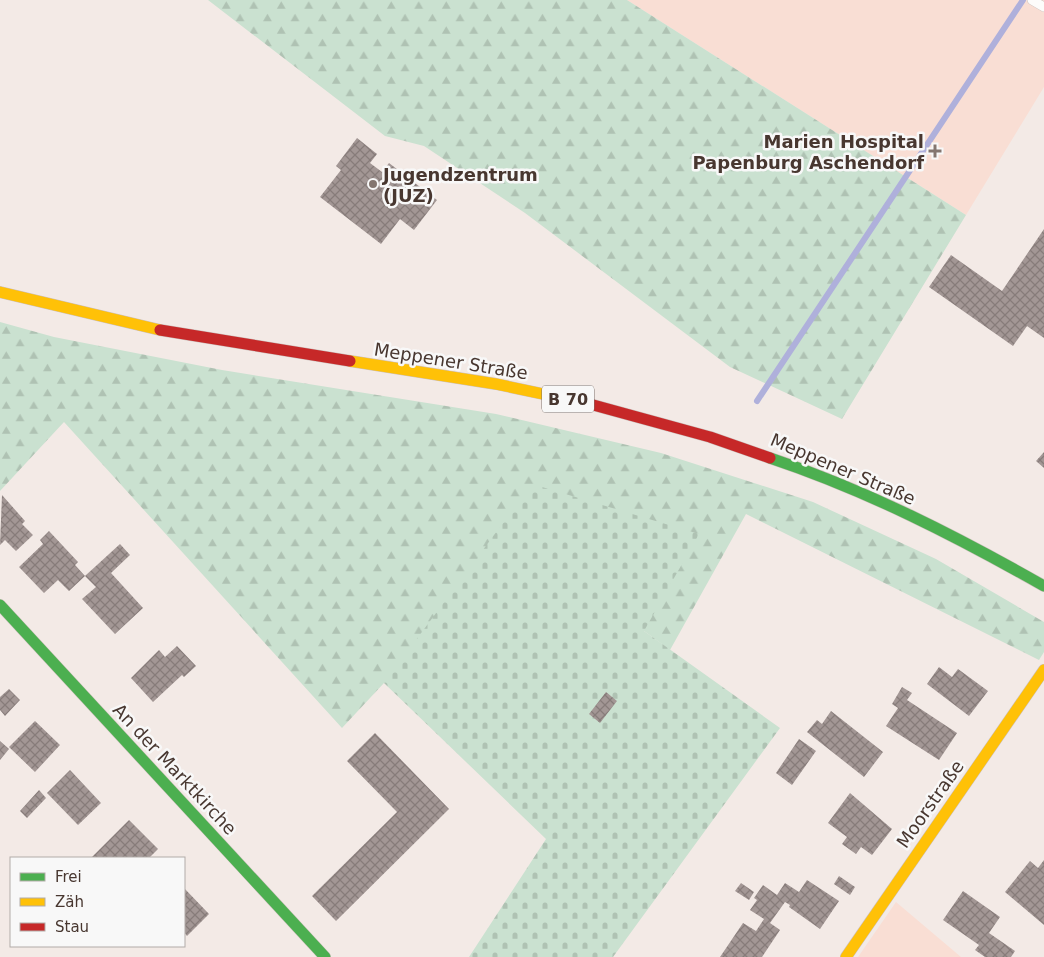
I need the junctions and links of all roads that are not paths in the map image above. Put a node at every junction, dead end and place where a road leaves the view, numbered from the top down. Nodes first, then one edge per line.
1 (1032, 0) edge
2 (1044, 7) edge
3 (0, 292) edge
4 (1044, 586) edge
5 (0, 605) edge
6 (1044, 670) edge
7 (325, 957) edge
8 (846, 957) edge

1 - 2 lane
3 - 4 main road, Meppener Straße / B 70
5 - 7 main road, An der Marktkirche
6 - 8 main road, Moorstraße

